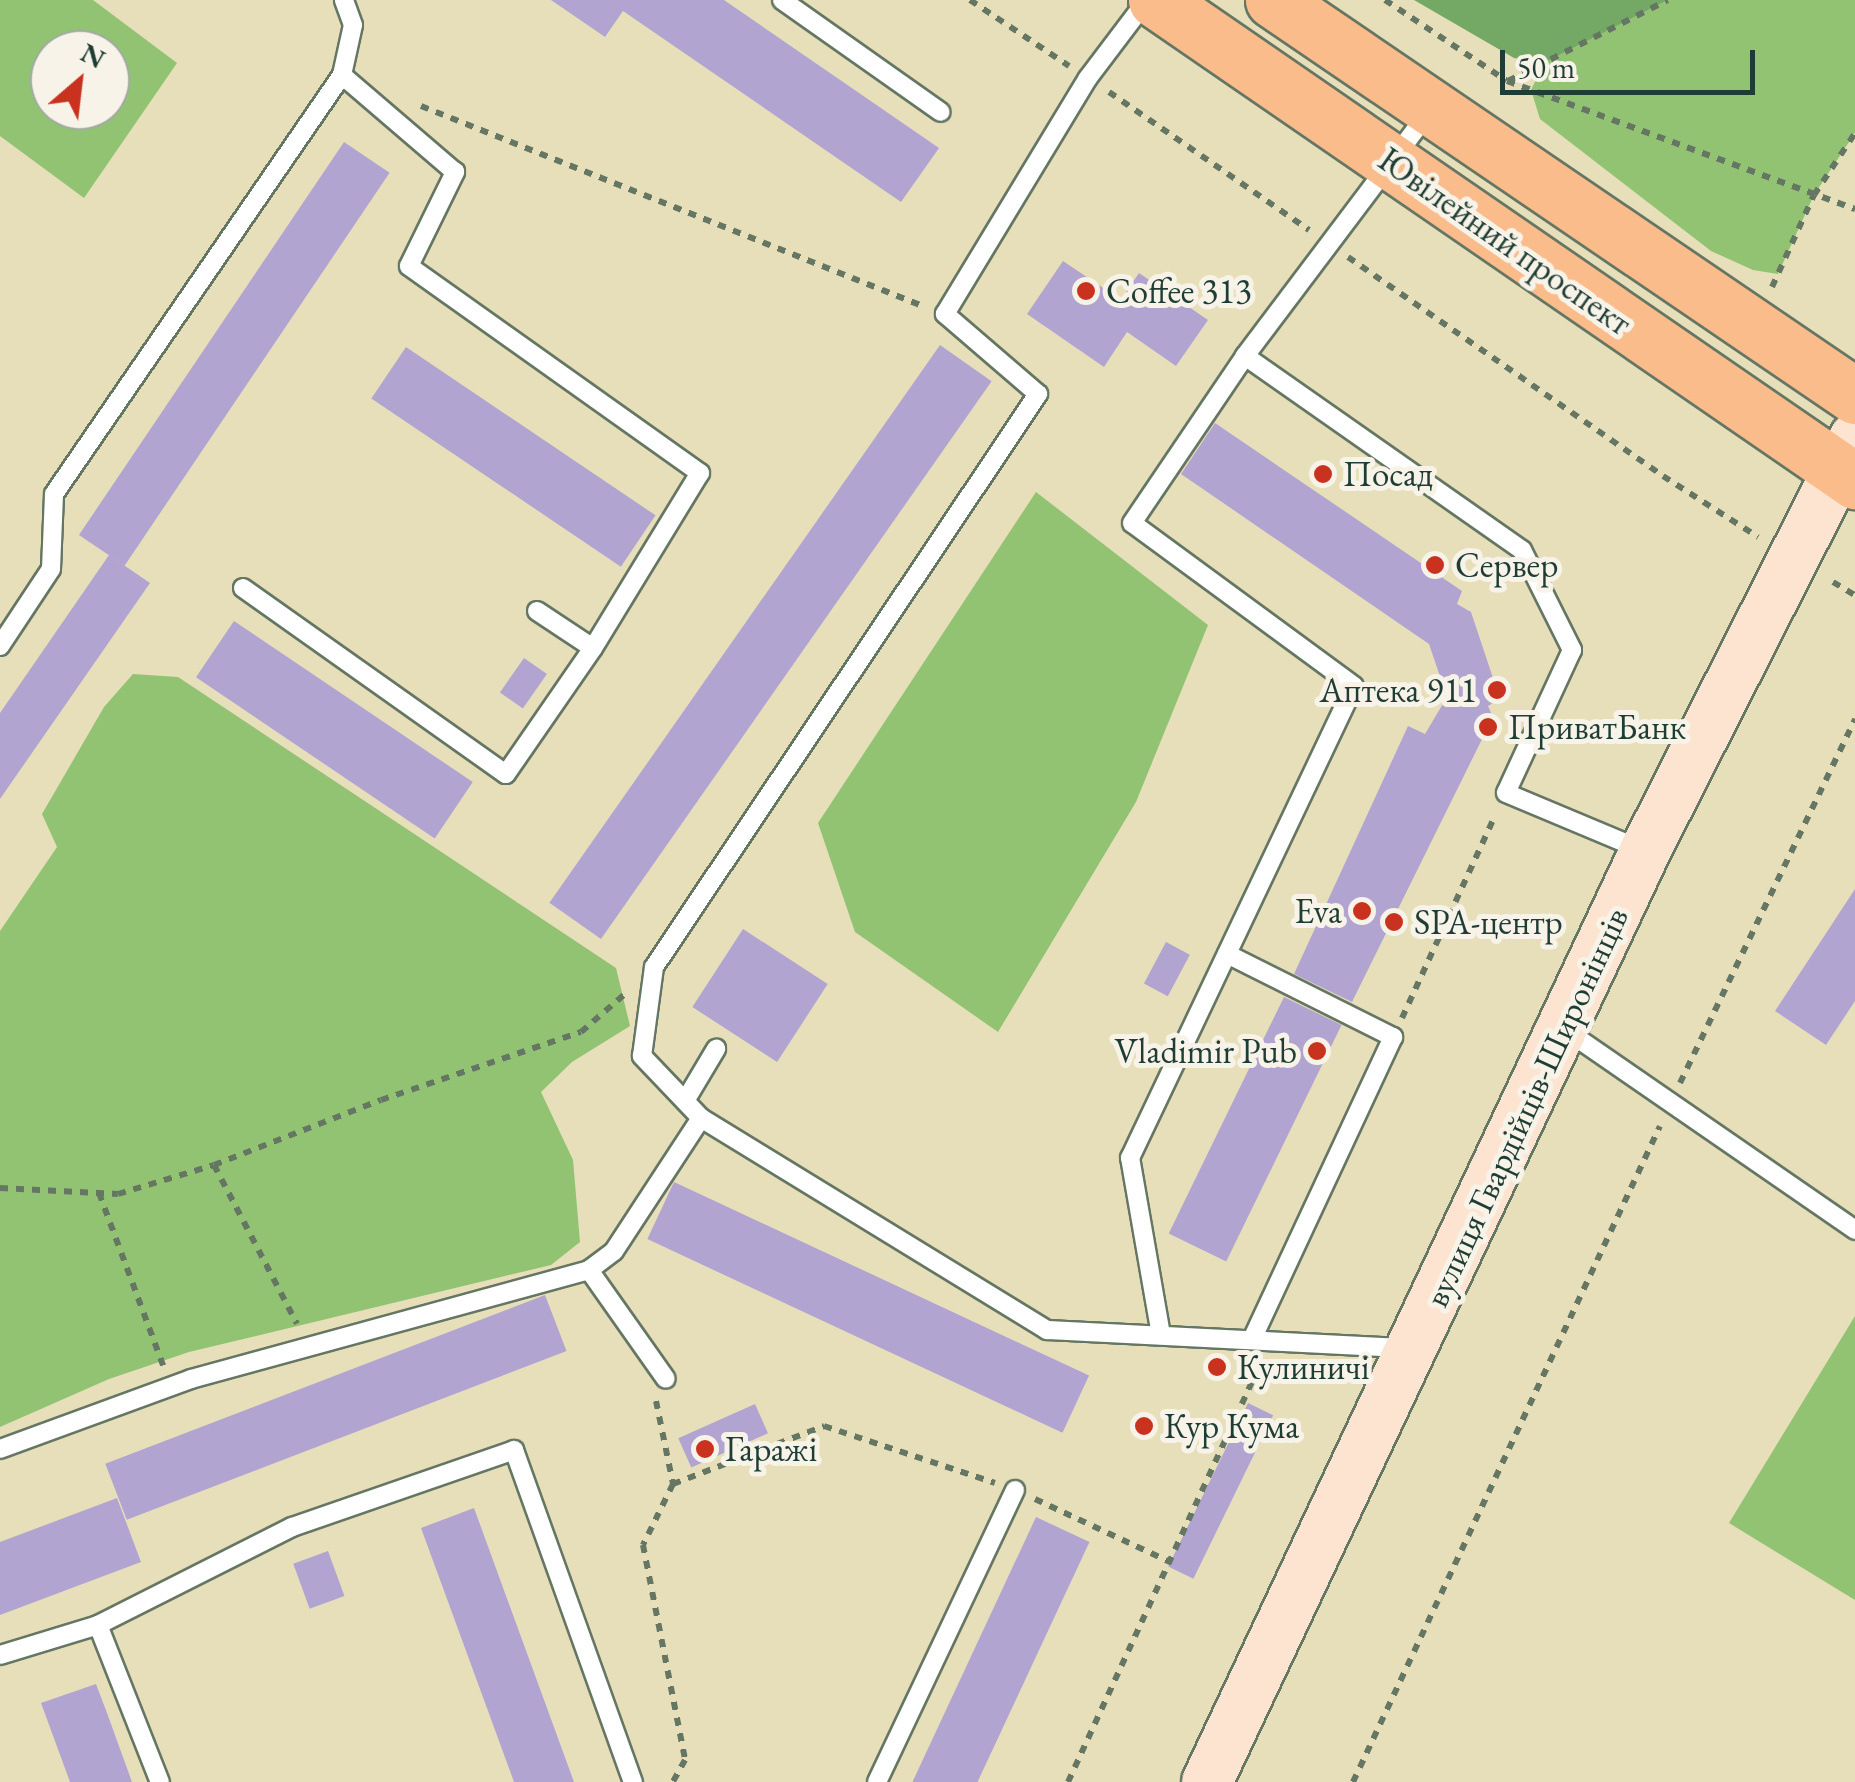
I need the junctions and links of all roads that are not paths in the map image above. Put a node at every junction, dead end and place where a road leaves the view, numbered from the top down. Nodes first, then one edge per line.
1 (344, 0) edge
2 (782, 0) edge
3 (1147, 0) edge
4 (1156, 0) edge
5 (1273, 0) edge
6 (342, 75) junction
7 (1431, 108) junction
8 (941, 112) dead end
9 (1391, 162) junction
10 (1246, 356) junction
11 (1855, 396) edge
12 (1850, 463) edge
13 (242, 588) dead end
14 (537, 612) dead end
15 (0, 646) edge
16 (593, 648) junction
17 (1645, 852) junction
18 (1226, 954) junction
19 (1564, 1030) junction
20 (716, 1049) dead end
21 (685, 1100) junction
22 (701, 1118) junction
23 (1855, 1230) edge
24 (590, 1270) junction
25 (1160, 1336) junction
26 (1262, 1340) junction
27 (1412, 1348) junction
28 (666, 1379) dead end
29 (0, 1449) edge
30 (1014, 1490) dead end
31 (98, 1625) junction
32 (0, 1655) edge
33 (160, 1782) edge
34 (633, 1782) edge
35 (877, 1782) edge
36 (1207, 1782) edge

1 - 6 lane
2 - 8 lane
3 - 21 lane
4 - 9 main road, Ювілейний проспект
5 - 7 main road, Ювілейний проспект
6 - 15 lane
6 - 16 lane
7 - 9 lane
7 - 11 main road, Ювілейний проспект
9 - 10 lane
9 - 12 main road, Ювілейний проспект
10 - 17 lane
10 - 18 lane
12 - 17 main road, вулиця Гвардійців-Широнінців
13 - 16 lane
14 - 16 lane
17 - 19 main road, вулиця Гвардійців-Широнінців
18 - 25 lane
18 - 26 lane
19 - 23 lane
19 - 27 main road, вулиця Гвардійців-Широнінців
20 - 21 lane
21 - 22 lane
22 - 24 lane
22 - 25 lane
24 - 28 lane
24 - 29 lane
25 - 26 lane
26 - 27 lane
27 - 36 main road, вулиця Гвардійців-Широнінців
30 - 35 lane
31 - 32 lane
31 - 33 lane
31 - 34 lane

